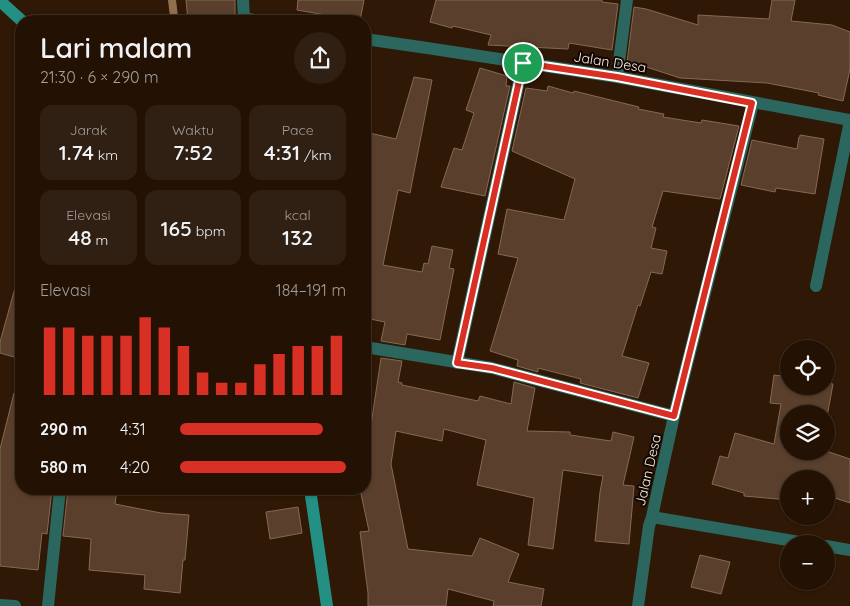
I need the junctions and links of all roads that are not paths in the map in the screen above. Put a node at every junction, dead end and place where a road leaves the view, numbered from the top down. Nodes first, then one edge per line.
1 (243, 0) edge
2 (627, 0) edge
3 (0, 1) edge
4 (15, 15) edge
5 (244, 15) edge
6 (371, 40) edge
7 (523, 63) junction
8 (617, 77) junction
9 (752, 103) junction
10 (850, 121) edge
11 (816, 286) dead end
12 (371, 348) edge
13 (457, 363) junction
14 (674, 416) junction
15 (59, 495) edge
16 (311, 495) edge
17 (652, 517) junction
18 (780, 538) edge
19 (835, 548) edge
20 (850, 550) edge
21 (0, 605) edge
22 (15, 606) edge
23 (48, 606) edge
24 (327, 606) edge
25 (638, 606) edge

1 - 5 street
2 - 8 street
3 - 4 street
6 - 7 street, Jalan Desa
7 - 8 street, Jalan Desa
7 - 13 street
8 - 9 street, Jalan Desa
9 - 10 street, Jalan Desa
9 - 14 street, Jalan Desa
10 - 11 street
12 - 13 street
13 - 14 street
14 - 17 street, Jalan Desa
15 - 23 street
16 - 24 street
17 - 18 street, Jalan Desa
17 - 25 street, Jalan Desa
19 - 20 street
21 - 22 street

